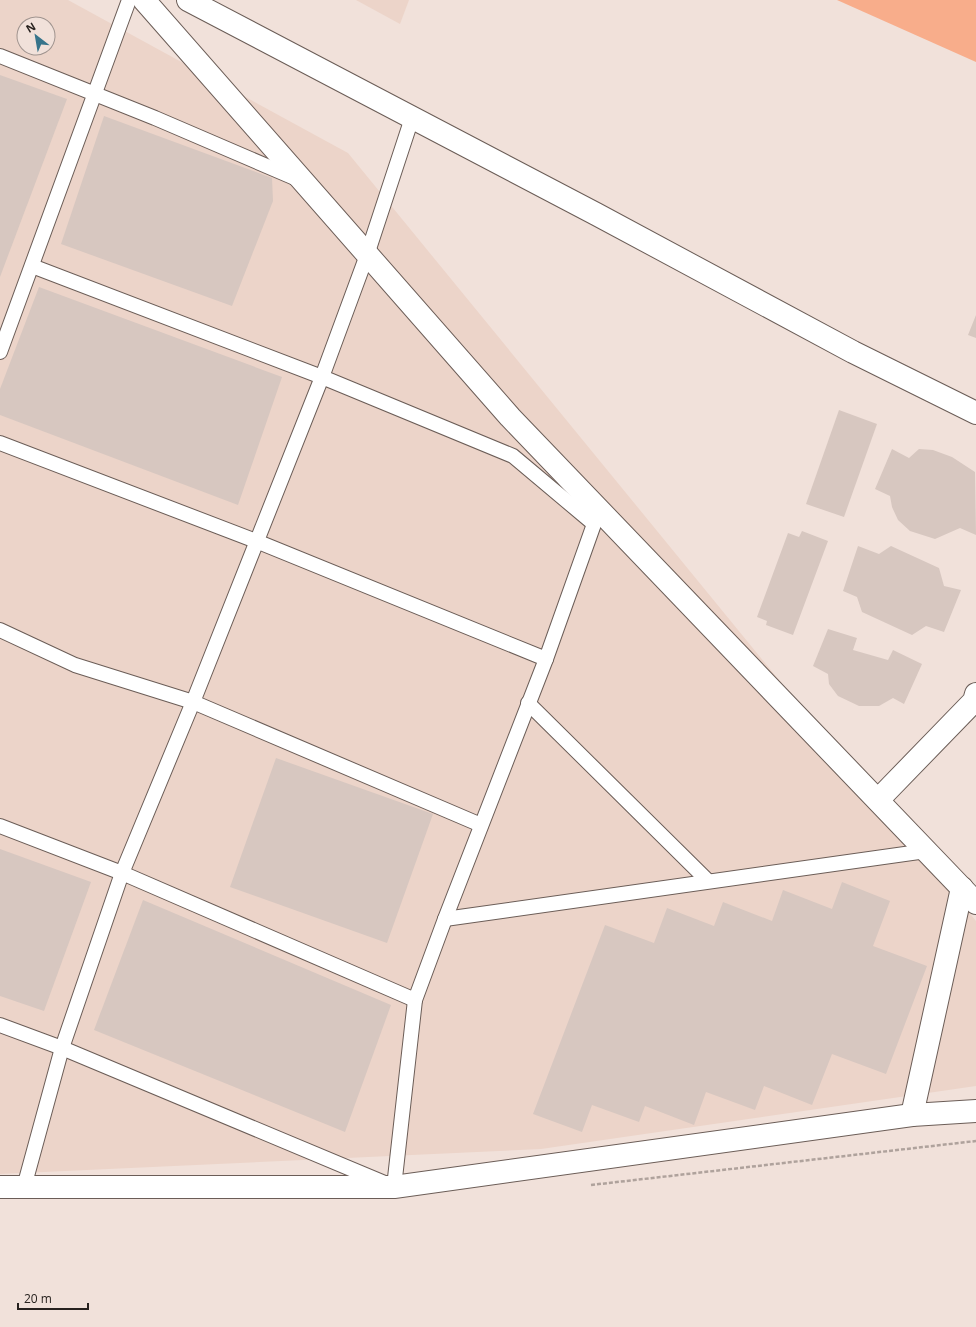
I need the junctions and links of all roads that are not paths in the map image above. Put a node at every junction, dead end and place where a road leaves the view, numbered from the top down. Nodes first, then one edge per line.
1 (129, 0) edge
2 (144, 0) edge
3 (188, 0) edge
4 (0, 56) edge
5 (94, 95) junction
6 (412, 118) junction
7 (303, 182) junction
8 (367, 255) junction
9 (32, 266) junction
10 (0, 352) edge
11 (322, 377) junction
12 (976, 413) edge
13 (0, 443) edge
14 (597, 517) junction
15 (256, 541) junction
16 (0, 630) edge
17 (546, 658) junction
18 (975, 700) edge
19 (193, 702) junction
20 (528, 703) junction
21 (878, 800) junction
22 (481, 825) junction
23 (0, 826) edge
24 (926, 851) junction
25 (122, 873) junction
26 (708, 882) junction
27 (969, 895) edge
28 (445, 919) junction
29 (415, 1000) junction
30 (0, 1025) edge
31 (62, 1048) junction
32 (976, 1111) edge
33 (912, 1115) junction
34 (0, 1187) edge
35 (24, 1187) junction
36 (394, 1187) junction

1 - 5 lane
2 - 7 street
3 - 6 street
4 - 5 lane
5 - 7 lane
5 - 9 lane
6 - 8 lane
6 - 12 street
7 - 8 street
8 - 11 lane
8 - 14 street
9 - 10 lane
9 - 11 lane
11 - 14 lane
11 - 15 lane
13 - 15 lane
14 - 17 lane
14 - 21 street
15 - 17 lane
15 - 19 lane
16 - 19 lane
17 - 20 lane
18 - 21 street
19 - 22 lane
19 - 25 lane
20 - 22 lane
20 - 26 lane
21 - 24 street
22 - 28 lane
23 - 25 lane
24 - 26 lane
24 - 27 street
25 - 29 lane
25 - 31 lane
26 - 28 lane
27 - 33 street
28 - 29 lane
29 - 36 lane
30 - 31 lane
31 - 35 lane
31 - 36 lane
32 - 33 street
33 - 36 street
34 - 35 street
35 - 36 street

